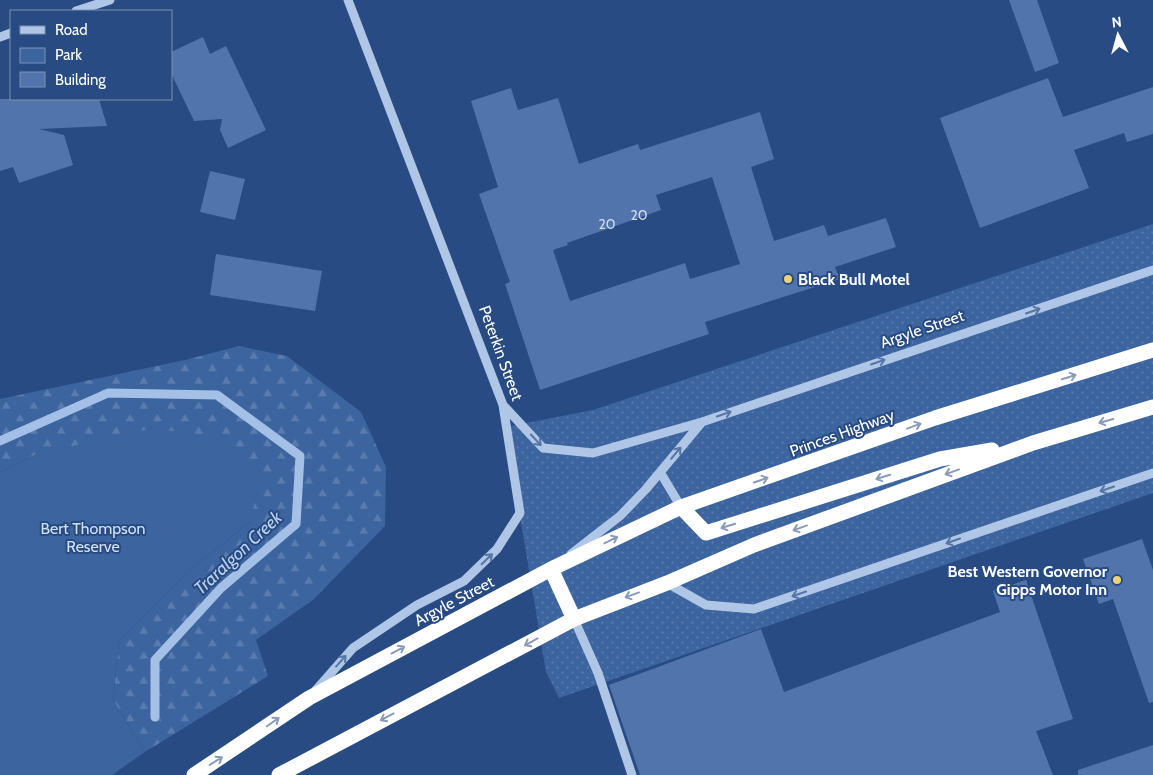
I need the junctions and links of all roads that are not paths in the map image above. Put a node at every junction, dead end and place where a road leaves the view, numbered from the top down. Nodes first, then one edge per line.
1 (110, 0) edge
2 (348, 0) edge
3 (79, 10) edge
4 (1153, 270) edge
5 (1153, 350) edge
6 (503, 405) junction
7 (1153, 407) edge
8 (702, 422) junction
9 (1033, 442) junction
10 (660, 472) junction
11 (1153, 473) edge
12 (681, 507) junction
13 (551, 569) junction
14 (667, 583) junction
15 (574, 619) junction
16 (309, 698) junction
17 (194, 775) edge
18 (279, 775) edge
19 (632, 775) edge

1 - 3 street
2 - 6 street, Peterkin Street
8 -> 4 street, Argyle Street
12 -> 5 highway, Princes Highway
6 -> 8 street, Argyle Street
16 -> 6 street, Peterkin Street
7 -> 9 highway
10 -> 8 street, Argyle Street
9 -> 12 highway
9 -> 14 highway
10 - 12 street
10 - 13 street, Argyle Street
11 -> 14 street
13 -> 12 highway, Princes Highway
13 - 15 highway
16 -> 13 highway, Argyle Street
14 -> 15 highway
15 -> 18 highway
15 - 19 street
17 -> 16 highway, Argyle Street

